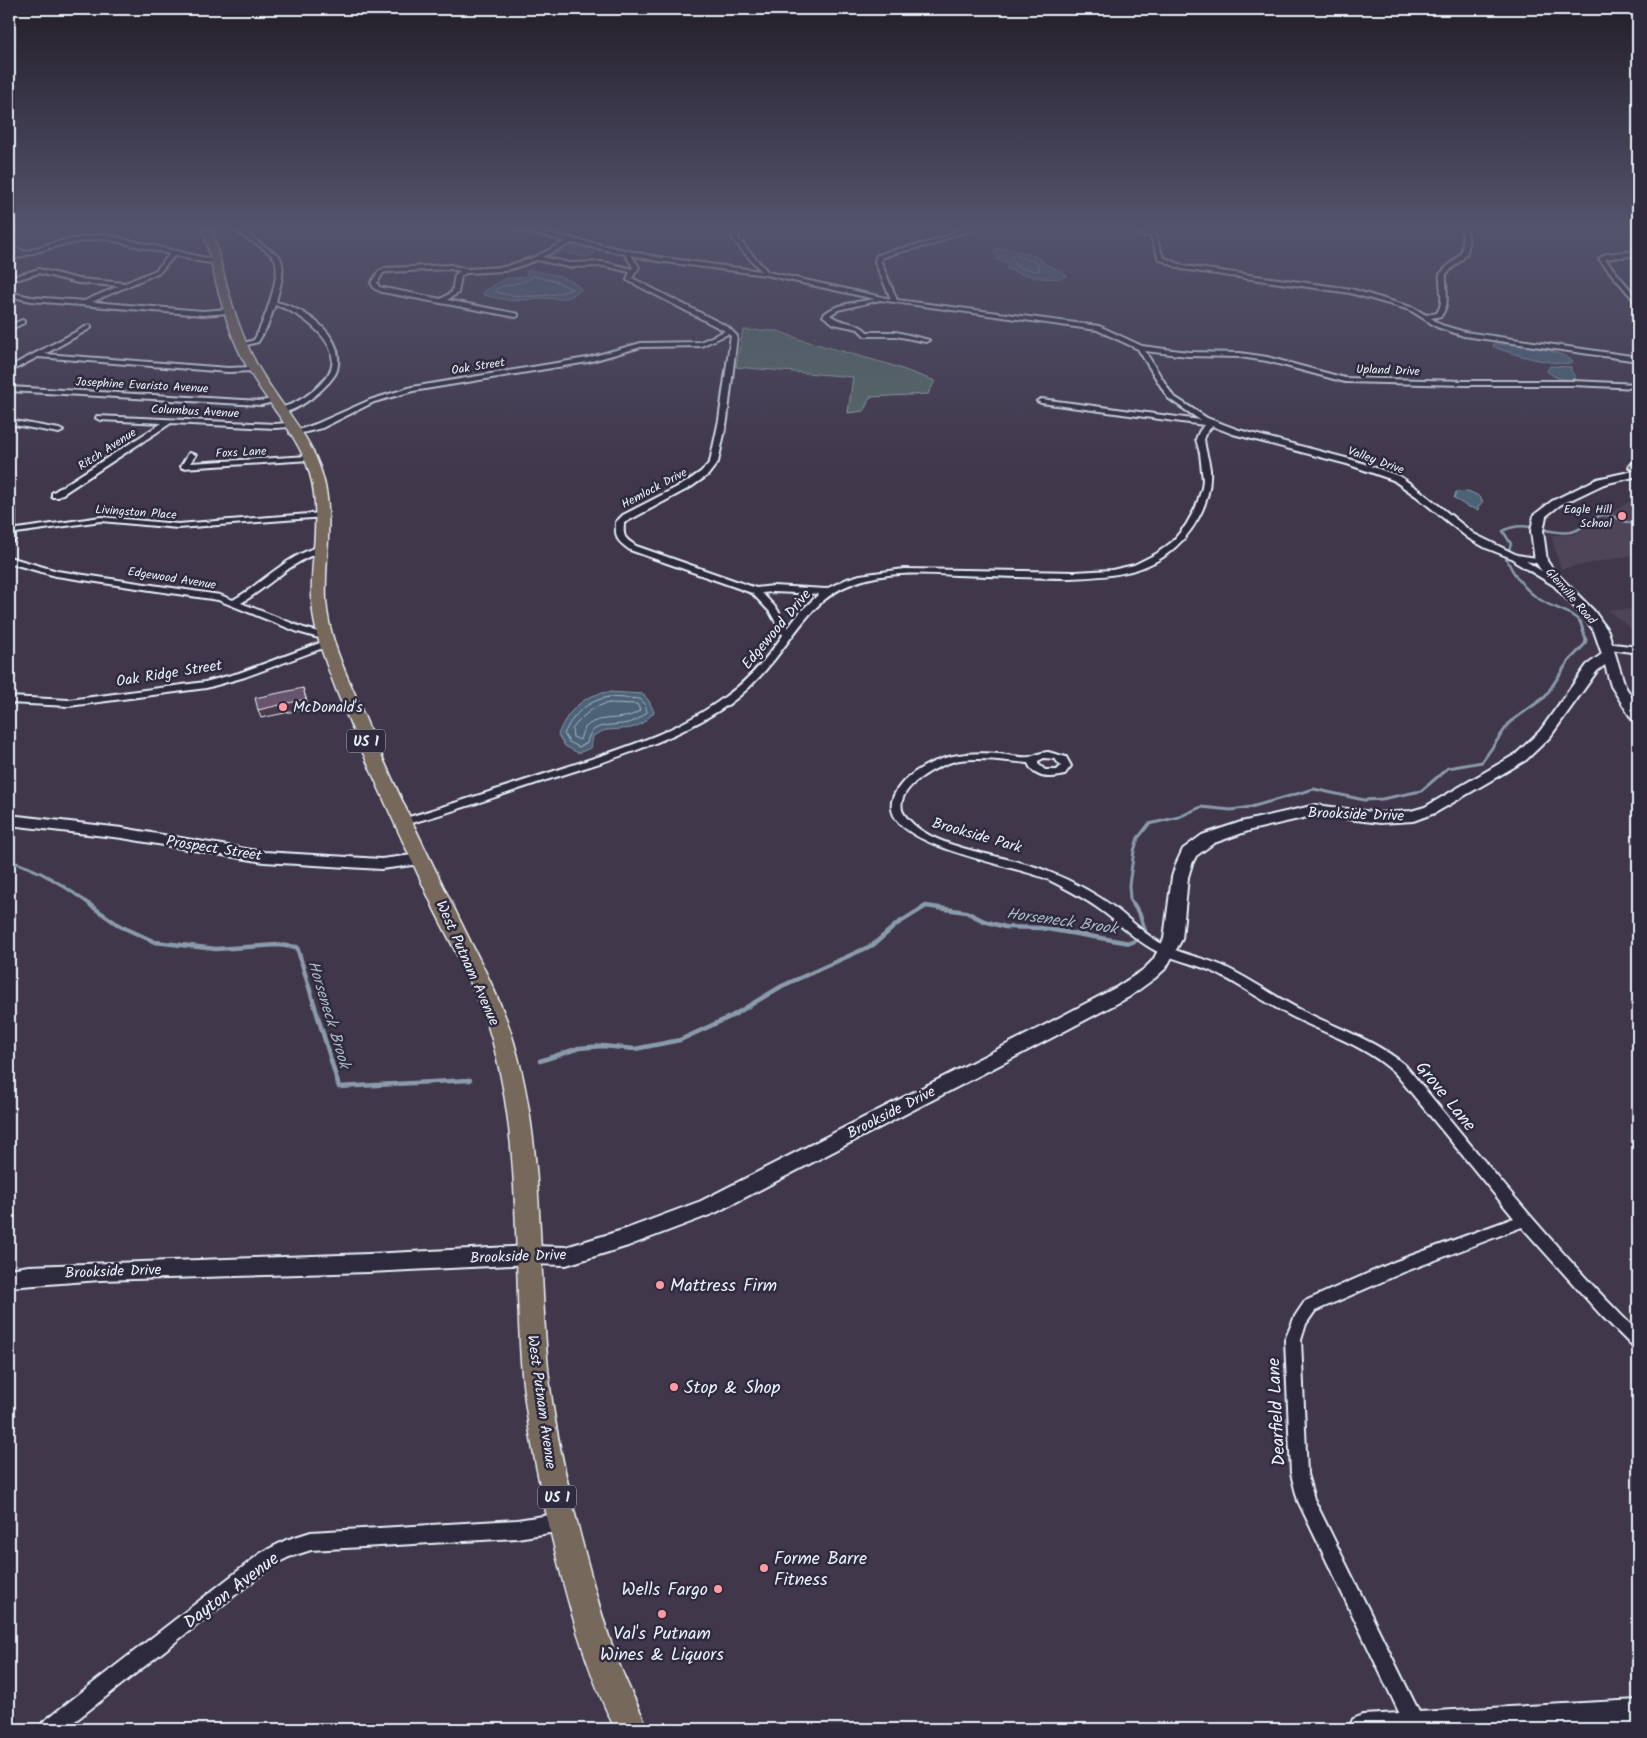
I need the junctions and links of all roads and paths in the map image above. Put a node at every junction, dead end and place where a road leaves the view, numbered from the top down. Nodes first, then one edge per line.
1 (168, 310) edge
2 (270, 310) edge
3 (298, 310) edge
4 (494, 310) edge
5 (689, 310) edge
6 (833, 310) edge
7 (968, 310) edge
8 (1414, 310) edge
9 (1442, 310) edge
10 (229, 311) joint
11 (516, 314) dead end
12 (1426, 317) junction
13 (22, 322) dead end
14 (89, 327) dead end
15 (9, 328) edge
16 (730, 331) junction
17 (926, 340) dead end
18 (241, 346) junction
19 (1140, 348) junction
20 (38, 355) junction
21 (1638, 359) edge
22 (253, 368) junction
23 (9, 370) edge
24 (1638, 386) edge
25 (9, 389) edge
26 (1041, 402) dead end
27 (100, 418) dead end
28 (284, 418) junction
29 (170, 421) junction
30 (9, 422) edge
31 (1210, 423) junction
32 (59, 431) dead end
33 (192, 455) dead end
34 (310, 458) junction
35 (1638, 463) edge
36 (1638, 472) edge
37 (55, 495) dead end
38 (9, 509) edge
39 (322, 515) junction
40 (9, 536) edge
41 (321, 549) junction
42 (1508, 555) junction
43 (9, 560) edge
44 (1541, 560) junction
45 (1561, 586) junction
46 (754, 590) junction
47 (826, 592) junction
48 (234, 603) junction
49 (787, 634) junction
50 (327, 640) junction
51 (1638, 650) edge
52 (1607, 651) junction
53 (9, 700) edge
54 (1638, 718) edge
55 (1034, 760) dead end
56 (9, 820) edge
57 (403, 822) junction
58 (421, 859) junction
59 (1160, 949) junction
60 (1525, 1220) junction
61 (531, 1255) junction
62 (9, 1278) edge
63 (1638, 1342) edge
64 (563, 1522) junction
65 (1638, 1714) edge
66 (1415, 1725) junction
67 (50, 1729) edge
68 (632, 1729) edge
69 (1363, 1729) edge

1 - 10 street
2 - 18 street
3 - 28 street
4 - 11 street
5 - 16 street
6 - 17 street
7 - 19 street
8 - 12 street
9 - 12 street
10 - 18 main road, West Putnam Avenue / US 1
12 - 21 street
13 - 15 street
14 - 20 street
16 - 28 street, Oak Street
16 - 46 street, Hemlock Drive
18 - 22 main road, West Putnam Avenue / US 1
19 - 24 street, Upland Drive
19 - 31 street, Valley Drive
20 - 22 street
20 - 23 street
22 - 28 main road, West Putnam Avenue / US 1
25 - 28 street, Josephine Evaristo Avenue
26 - 31 street, Valley Drive
27 - 29 street, Columbus Avenue
28 - 29 street, Columbus Avenue
28 - 34 main road, West Putnam Avenue / US 1
29 - 37 street, Ritch Avenue
30 - 32 street
31 - 42 street, Valley Drive
31 - 47 street, Edgewood Drive
33 - 34 street, Foxs Lane
34 - 39 main road, West Putnam Avenue / US 1
35 - 36 street
36 - 44 street, Glenville Road
38 - 40 main road
39 - 40 street, Livingston Place
39 - 41 main road, West Putnam Avenue / US 1
41 - 48 street
41 - 50 main road, West Putnam Avenue / US 1
42 - 44 street, Valley Drive
42 - 45 street, Valley Drive
43 - 48 street, Edgewood Avenue
44 - 45 street, Glenville Road
45 - 52 street, Glenville Road
46 - 47 street, Hemlock Drive
46 - 49 street, Hemlock Drive
47 - 49 street, Edgewood Drive
48 - 50 street, Edgewood Avenue
49 - 57 street, Edgewood Drive
50 - 53 street, Oak Ridge Street
50 - 57 main road, West Putnam Avenue / US 1
51 - 52 street
52 - 54 street, Glenville Road
52 - 59 street, Brookside Drive
55 - 59 street, Brookside Park
56 - 58 street, Prospect Street
57 - 58 main road, West Putnam Avenue / US 1
58 - 61 main road, West Putnam Avenue / US 1
59 - 60 street, Grove Lane
59 - 61 street, Brookside Drive
60 - 63 street, Grove Lane
60 - 66 street, Dearfield Lane
61 - 62 street, Brookside Drive
61 - 64 main road, West Putnam Avenue / US 1
64 - 67 street, Dayton Avenue
64 - 68 main road, West Putnam Avenue / US 1
65 - 66 street
66 - 69 street

